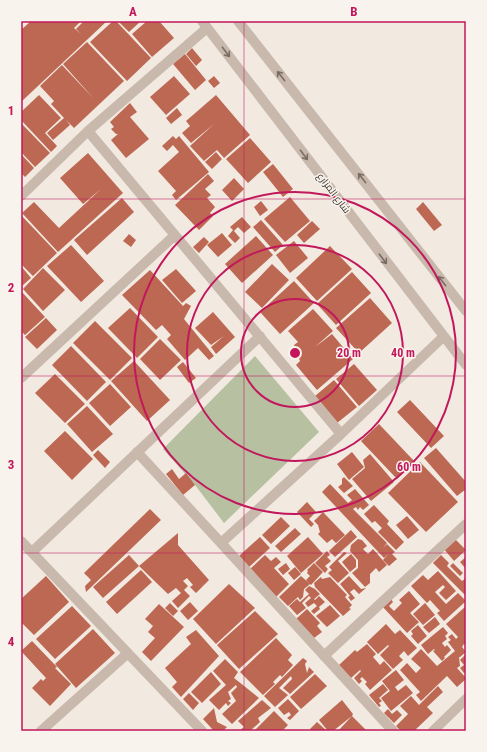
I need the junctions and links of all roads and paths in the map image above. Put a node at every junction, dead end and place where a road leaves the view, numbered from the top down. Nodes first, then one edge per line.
1 (238, 21) edge
2 (205, 24) edge
3 (88, 130) junction
4 (21, 196) edge
5 (175, 235) junction
6 (466, 312) edge
7 (260, 336) junction
8 (443, 337) junction
9 (466, 365) edge
10 (21, 378) edge
11 (341, 434) junction
12 (137, 452) junction
13 (466, 524) edge
14 (21, 541) edge
15 (221, 543) junction
16 (32, 552) junction
17 (128, 653) junction
18 (324, 656) junction
19 (466, 699) edge
20 (41, 731) edge
21 (202, 731) edge
22 (393, 731) edge
23 (433, 731) edge

6 -> 1 street
2 - 3 street
2 -> 8 street, شارع المزارع
3 - 4 street
3 - 5 street
5 - 7 street
5 - 10 street
7 - 11 street
7 - 12 street
8 - 9 street, شارع المزارع
8 - 11 street
11 - 15 street
12 - 15 street
12 - 16 street
13 - 18 street
14 - 16 street
15 - 18 street
16 - 17 street
17 - 20 street
17 - 21 street
18 - 22 street
19 - 23 street

